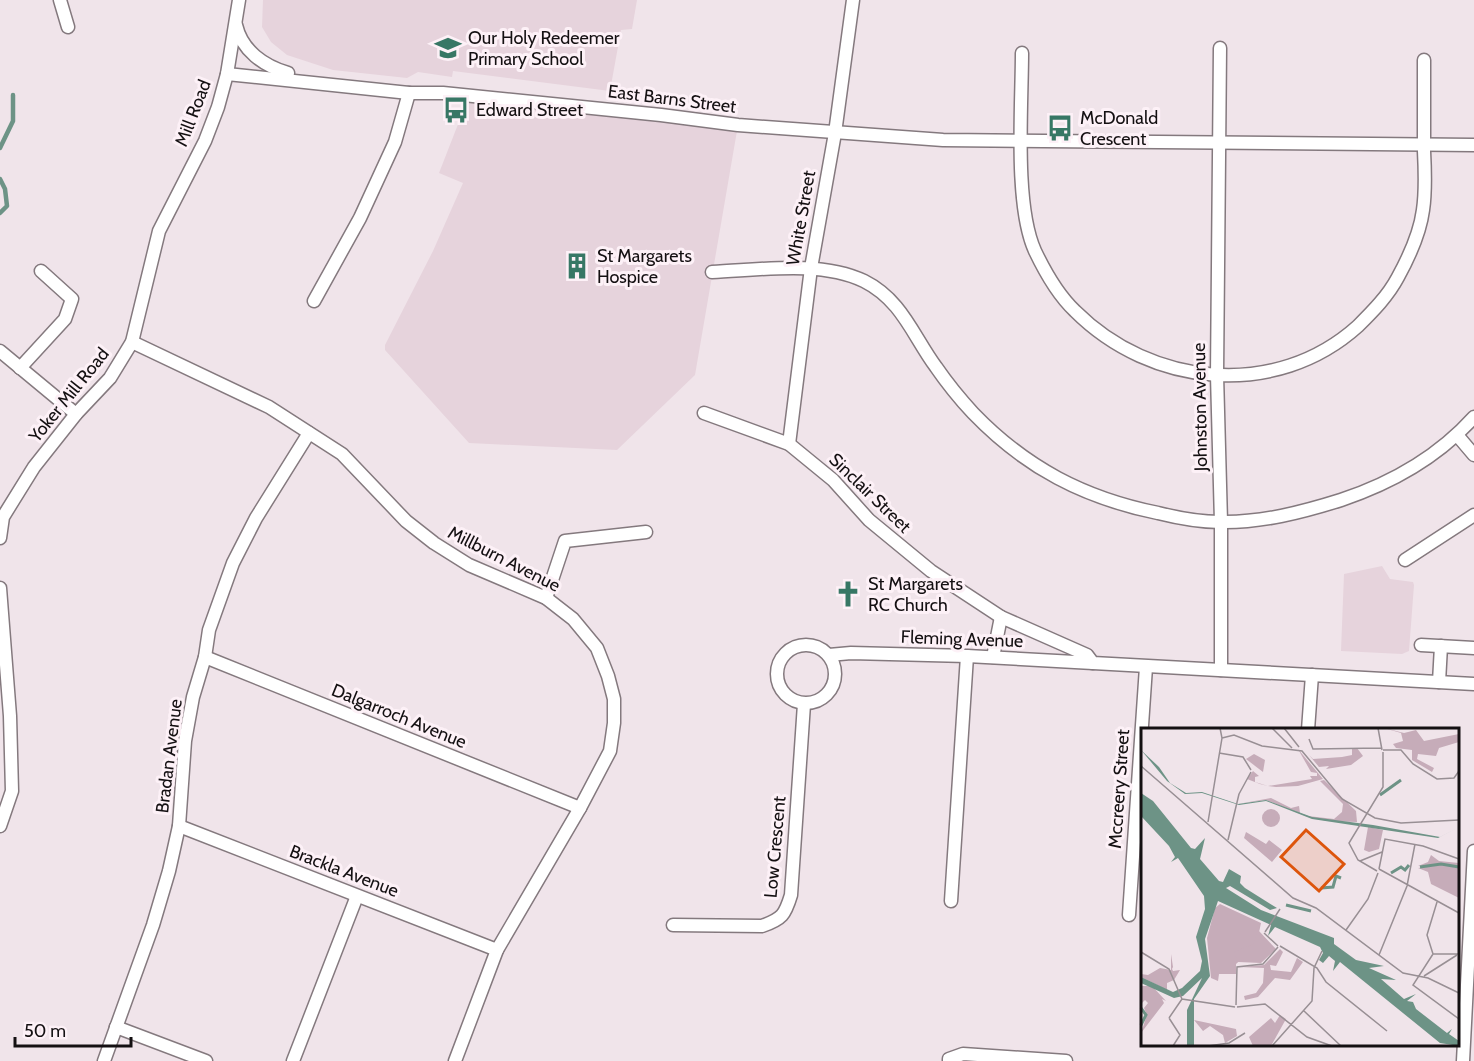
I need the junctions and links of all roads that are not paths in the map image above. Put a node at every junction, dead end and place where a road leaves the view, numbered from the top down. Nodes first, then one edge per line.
1 (60, 0) edge
2 (239, 0) edge
3 (854, 0) edge
4 (235, 22) junction
5 (68, 27) dead end
6 (1220, 48) dead end
7 (1022, 52) dead end
8 (1424, 60) dead end
9 (227, 74) junction
10 (318, 82) junction
11 (409, 93) junction
12 (835, 133) junction
13 (1022, 140) junction
14 (1219, 143) junction
15 (1424, 144) junction
16 (1474, 145) edge
17 (159, 231) joint
18 (811, 268) junction
19 (41, 271) dead end
20 (712, 272) dead end
21 (314, 301) dead end
22 (132, 342) junction
23 (0, 351) edge
24 (20, 368) junction
25 (1217, 375) junction
26 (704, 413) dead end
27 (76, 414) junction
28 (1474, 417) edge
29 (309, 433) junction
30 (1457, 435) junction
31 (789, 444) junction
32 (1474, 454) edge
33 (2, 515) edge
34 (1474, 515) edge
35 (1221, 522) junction
36 (646, 532) dead end
37 (0, 538) edge
38 (1405, 560) dead end
39 (0, 588) edge
40 (546, 598) junction
41 (1001, 617) junction
42 (1421, 645) dead end
43 (1441, 646) junction
44 (1474, 648) edge
45 (829, 655) junction
46 (967, 656) junction
47 (205, 657) junction
48 (993, 657) junction
49 (1093, 663) junction
50 (1146, 667) junction
51 (1221, 670) junction
52 (1312, 675) junction
53 (1439, 682) junction
54 (1474, 684) edge
55 (804, 704) junction
56 (1142, 728) edge
57 (1308, 728) edge
58 (1141, 740) edge
59 (6, 791) edge
60 (580, 808) junction
61 (0, 826) edge
62 (179, 826) junction
63 (1474, 851) edge
64 (357, 896) junction
65 (951, 901) dead end
66 (1129, 915) dead end
67 (673, 925) dead end
68 (497, 950) junction
69 (116, 1027) junction
70 (104, 1061) edge
71 (206, 1061) edge
72 (293, 1061) edge
73 (455, 1061) edge
74 (949, 1061) edge
75 (1066, 1061) edge
76 (1463, 1061) edge

1 - 5 street
2 - 4 street, Mill Road
3 - 12 street, White Street
4 - 9 street, Mill Road
4 - 10 street, East Barns Street
6 - 14 street
7 - 13 street
8 - 15 street
9 - 10 street, East Barns Street
9 - 17 street, Mill Road
10 - 11 street, East Barns Street
11 - 12 street, East Barns Street
11 - 21 street
12 - 13 street, East Barns Street
12 - 18 street, White Street
13 - 14 street, East Barns Street
13 - 25 street
14 - 15 street, East Barns Street
14 - 25 street, Johnston Avenue
15 - 16 street, East Barns Street
15 - 25 street
17 - 22 street, Yoker Mill Road
18 - 20 street
18 - 31 street, White Street
18 - 35 street
19 - 24 street
22 - 27 street, Yoker Mill Road
22 - 29 street, Millburn Avenue
23 - 24 street
24 - 27 street
25 - 35 street, Johnston Avenue
26 - 31 street, Sinclair Street
27 - 33 street, Yoker Mill Road
28 - 30 street
29 - 40 street, Millburn Avenue
29 - 47 street, Bradan Avenue
30 - 32 street
30 - 35 street
31 - 41 street, Sinclair Street
33 - 37 street, Yoker Mill Road
34 - 38 street
35 - 51 street, Johnston Avenue
36 - 40 street
39 - 59 street
40 - 60 street, Millburn Avenue
41 - 48 street
41 - 49 street, Sinclair Street
42 - 43 street
43 - 44 street
43 - 53 street
45 - 46 street, Fleming Avenue
45 - 55 street
45 - 55 street
46 - 48 street, Fleming Avenue
46 - 65 street
47 - 60 street, Dalgarroch Avenue
47 - 62 street, Bradan Avenue
48 - 49 street, Fleming Avenue
49 - 50 street, Sinclair Street
50 - 51 street, Sinclair Street
50 - 56 street, Mccreery Street
51 - 52 street
52 - 53 street
52 - 57 street
53 - 54 street
55 - 67 street, Low Crescent
58 - 66 street, Mccreery Street
59 - 61 street
60 - 68 street, Millburn Avenue
62 - 64 street, Brackla Avenue
62 - 69 street, Bradan Avenue
63 - 76 street
64 - 68 street, Brackla Avenue
64 - 72 street
68 - 73 street, Millburn Avenue
69 - 70 street, Bradan Avenue
69 - 71 street
74 - 75 street

